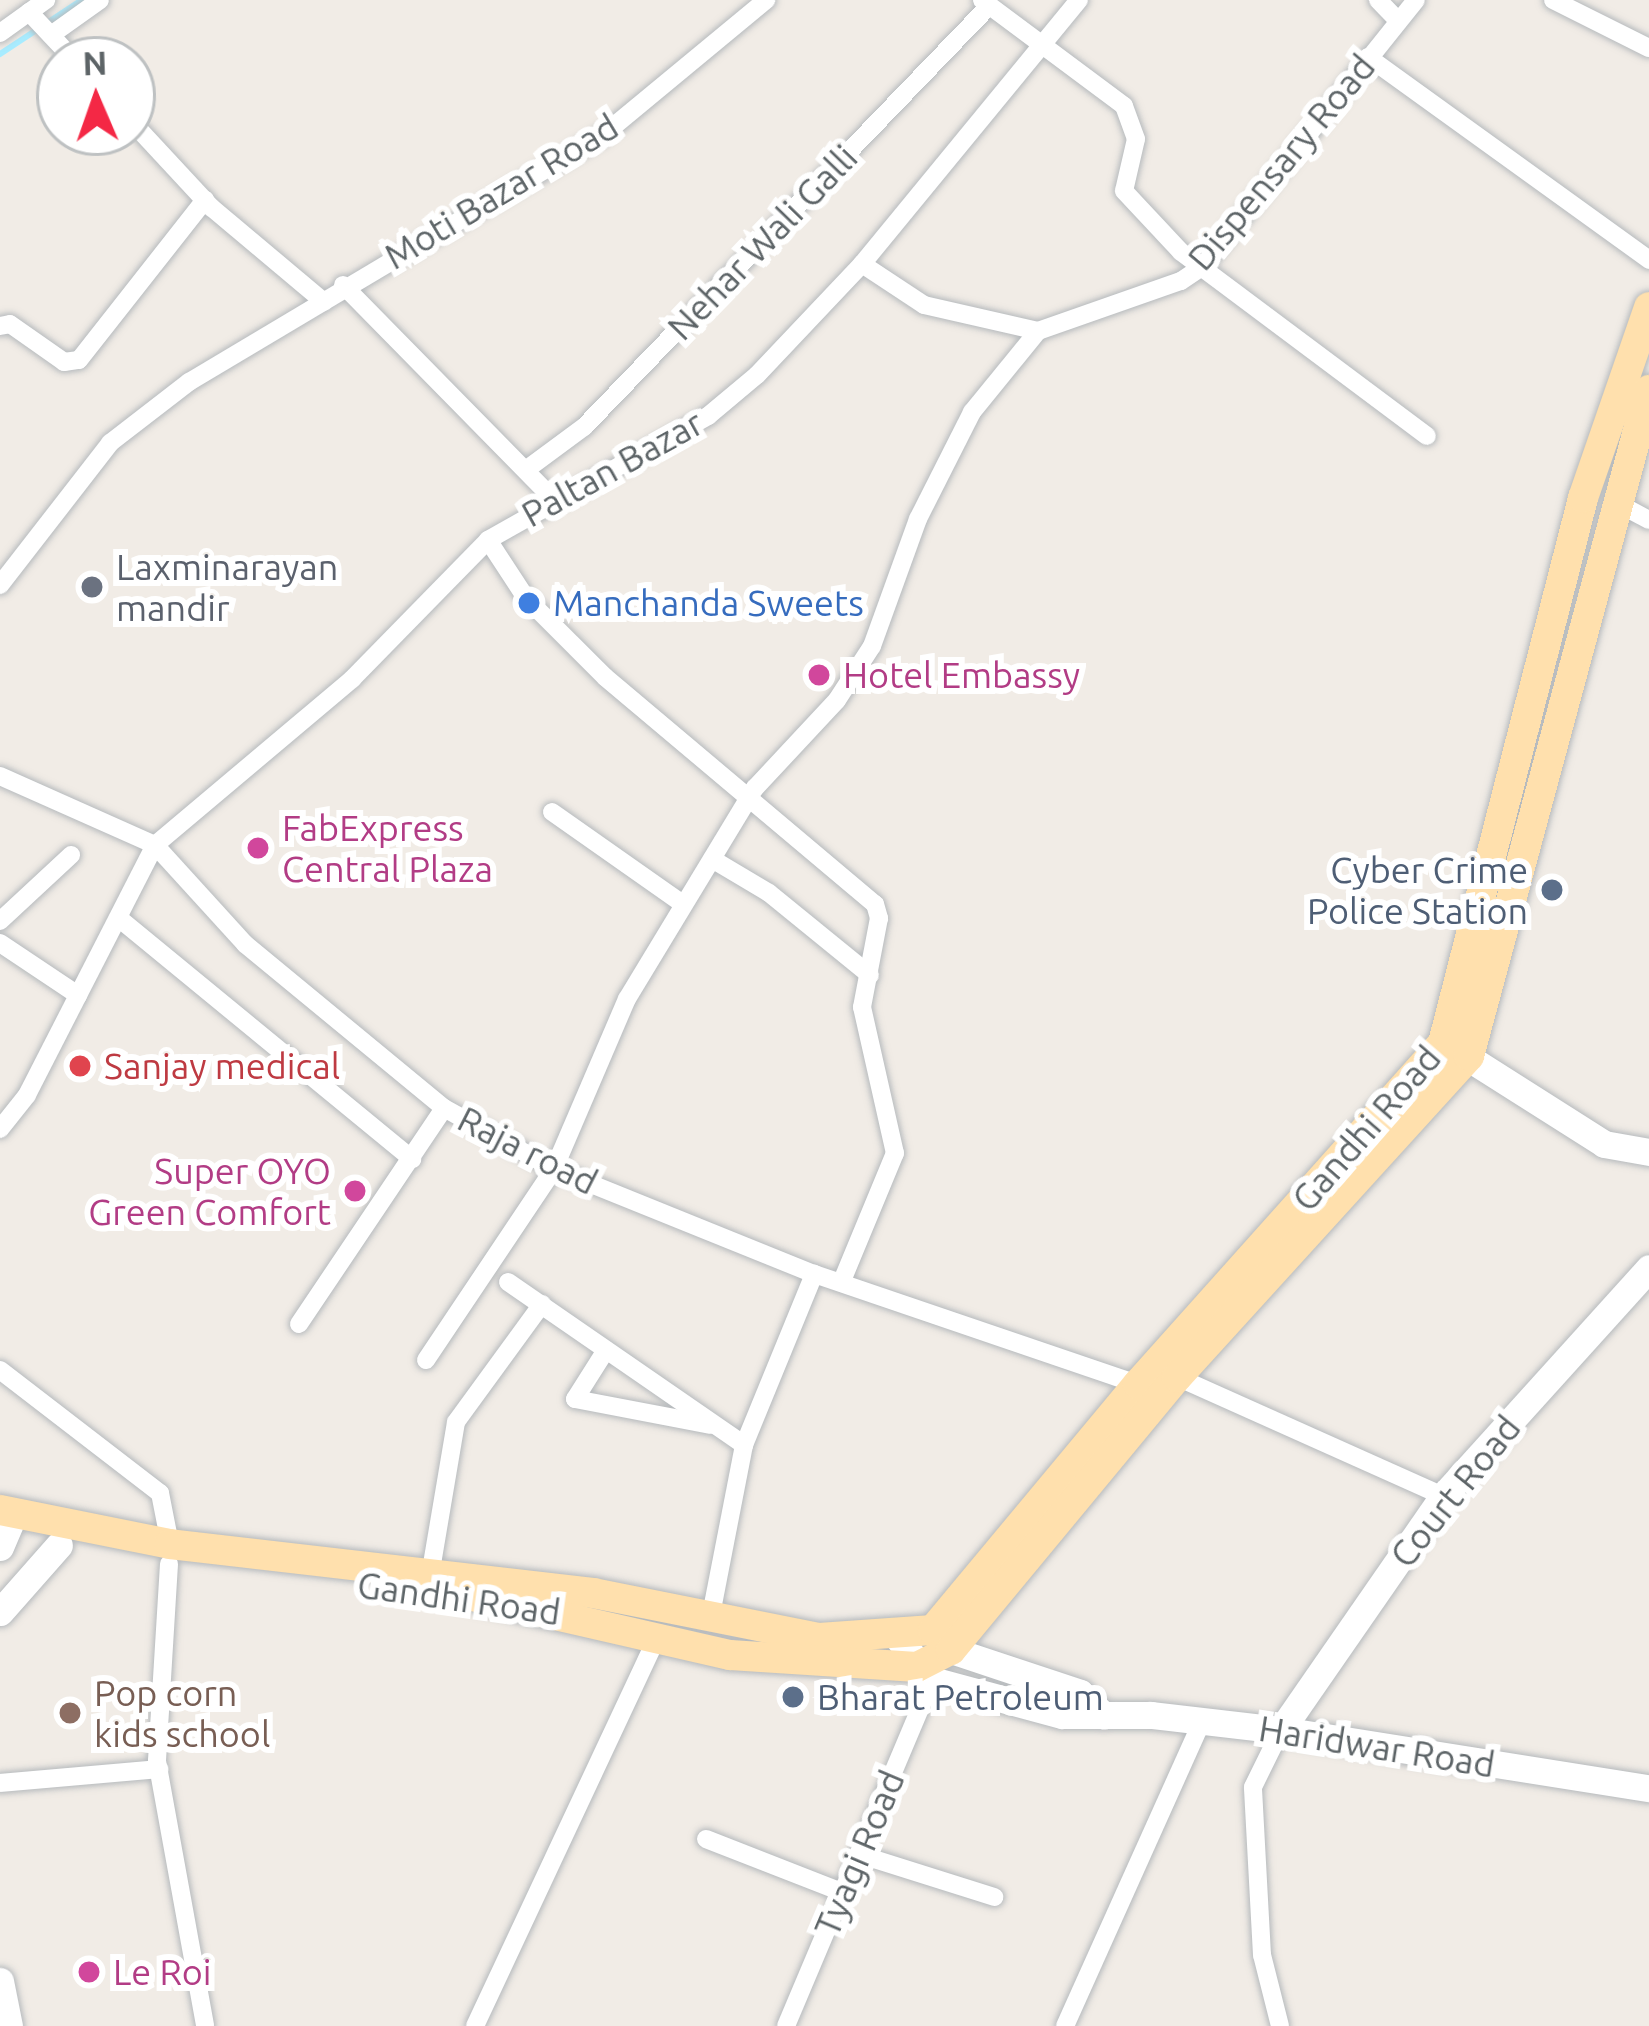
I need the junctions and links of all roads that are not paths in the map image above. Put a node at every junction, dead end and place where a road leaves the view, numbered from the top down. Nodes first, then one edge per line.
1 (46, 0) edge
2 (100, 0) edge
3 (766, 0) edge
4 (1079, 0) edge
5 (1378, 0) edge
6 (1416, 0) edge
7 (1553, 0) edge
8 (986, 3) edge
9 (29, 12) junction
10 (1398, 21) junction
11 (0, 33) edge
12 (50, 35) joint
13 (1042, 42) junction
14 (1649, 48) edge
15 (1368, 58) junction
16 (156, 147) edge
17 (206, 200) junction
18 (1649, 260) edge
19 (862, 264) junction
20 (1202, 267) junction
21 (343, 285) junction
22 (324, 302) junction
23 (1649, 307) edge
24 (0, 326) edge
25 (1038, 331) junction
26 (1649, 390) edge
27 (1426, 436) dead end
28 (526, 469) junction
29 (553, 499) junction
30 (1617, 503) junction
31 (1649, 520) edge
32 (488, 540) junction
33 (0, 582) edge
34 (0, 776) edge
35 (749, 797) junction
36 (552, 812) dead end
37 (154, 845) junction
38 (71, 855) dead end
39 (712, 859) junction
40 (683, 904) junction
41 (121, 920) junction
42 (0, 921) edge
43 (0, 943) edge
44 (870, 975) junction
45 (78, 995) junction
46 (1456, 1050) junction
47 (444, 1108) junction
48 (0, 1129) edge
49 (1649, 1152) edge
50 (412, 1160) junction
51 (554, 1169) junction
52 (1649, 1268) edge
53 (814, 1274) junction
54 (842, 1281) junction
55 (508, 1282) dead end
56 (542, 1304) junction
57 (299, 1324) dead end
58 (606, 1350) junction
59 (426, 1360) dead end
60 (0, 1370) edge
61 (1177, 1377) junction
62 (1138, 1384) junction
63 (717, 1426) junction
64 (744, 1445) junction
65 (1443, 1496) junction
66 (4, 1527) edge
67 (59, 1545) junction
68 (169, 1554) junction
69 (431, 1570) junction
70 (0, 1612) edge
71 (710, 1620) junction
72 (658, 1636) junction
73 (898, 1638) junction
74 (942, 1640) junction
75 (924, 1673) junction
76 (1104, 1715) junction
77 (1202, 1720) junction
78 (1281, 1730) junction
79 (159, 1769) junction
80 (0, 1784) edge
81 (1649, 1788) edge
82 (706, 1840) dead end
83 (858, 1854) junction
84 (842, 1892) junction
85 (994, 1897) dead end
86 (0, 1981) edge
87 (9, 2026) edge
88 (205, 2026) edge
89 (475, 2026) edge
90 (786, 2026) edge
91 (1065, 2026) edge
92 (1280, 2026) edge

1 - 9 street
2 - 12 street
3 - 21 street, Moti Bazar Road
4 - 13 street, Paltan Bazar
5 - 10 street
6 - 10 street, Dispensary Road
7 - 14 street
8 - 13 street
8 - 28 street, Nehar Wali Galli
9 - 11 street
9 - 12 street
10 - 15 street, Dispensary Road
13 - 19 street, Paltan Bazar
13 - 20 street
15 - 18 street
15 - 20 street, Dispensary Road
16 - 17 street
17 - 22 street
17 - 24 street
19 - 25 street
19 - 29 street, Paltan Bazar
20 - 25 street, Dispensary Road
20 - 27 street
21 - 22 street, Moti Bazar Road
21 - 28 street
22 - 33 street, Moti Bazar Road
23 - 46 main road, Gandhi Road
25 - 35 street
26 - 30 main road, Gandhi Road
28 - 29 street
29 - 32 street, Paltan Bazar
30 - 31 street
30 - 46 main road, Gandhi Road
32 - 35 street
32 - 37 street, Paltan Bazar
34 - 37 street, Raja road
35 - 39 street
35 - 44 street
36 - 40 street
37 - 41 street
37 - 47 street, Raja road
38 - 42 street
39 - 40 street
39 - 44 street
40 - 51 street
41 - 45 street
41 - 50 street
43 - 45 street
44 - 54 street
45 - 48 street
46 - 49 street
46 - 61 main road, Gandhi Road
46 - 62 main road, Gandhi Road
47 - 50 street
47 - 51 street, Raja road
50 - 57 street
51 - 53 street, Raja road
51 - 59 street
52 - 65 street, Court Road
53 - 54 street, Raja road
53 - 64 street
54 - 62 street, Raja road
55 - 56 street
56 - 58 street
56 - 69 street
58 - 63 street
58 - 63 street
60 - 68 street
61 - 65 street
61 - 74 main road, Gandhi Road
62 - 74 main road, Gandhi Road
63 - 64 street
64 - 71 street
65 - 78 street, Court Road
66 - 67 main road, Gandhi Road
66 - 68 main road, Gandhi Road
67 - 68 main road, Gandhi Road
67 - 70 street
68 - 69 main road, Gandhi Road
68 - 72 main road, Gandhi Road
68 - 79 street
69 - 71 main road, Gandhi Road
71 - 73 main road, Gandhi Road
72 - 75 main road, Gandhi Road
72 - 89 street
73 - 74 main road, Gandhi Road
73 - 75 street
74 - 75 main road
74 - 76 street, Haridwar Road
75 - 76 street, Haridwar Road
75 - 83 street, Tyagi Road
76 - 77 street, Haridwar Road
77 - 78 street, Haridwar Road
77 - 91 street
78 - 81 street, Haridwar Road
78 - 92 street
79 - 80 street
79 - 88 street
82 - 84 street
83 - 84 street, Tyagi Road
83 - 85 street
84 - 90 street, Tyagi Road
86 - 87 street

